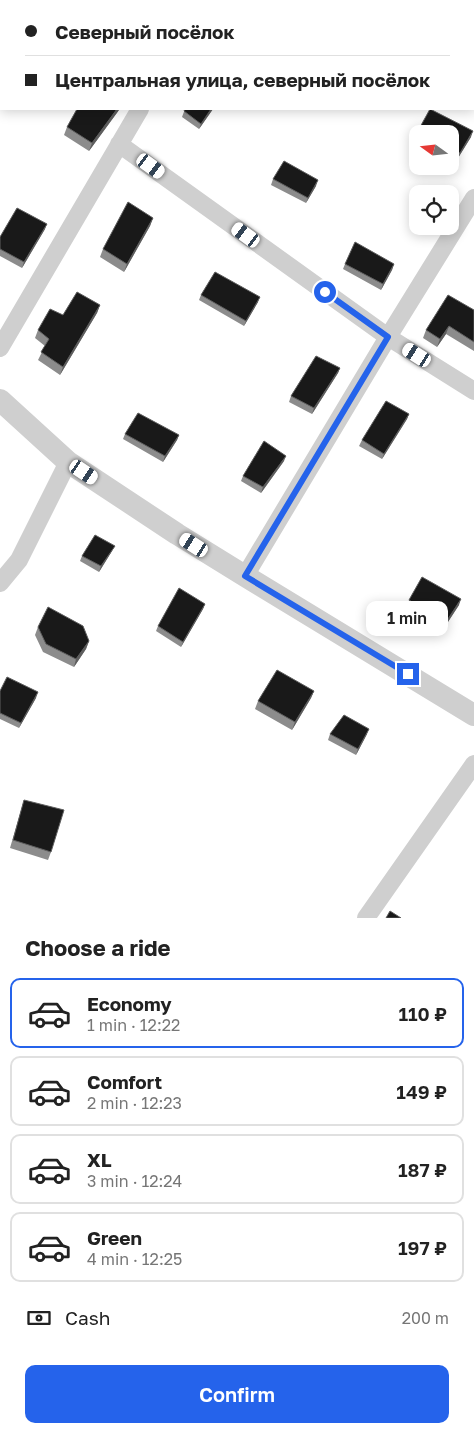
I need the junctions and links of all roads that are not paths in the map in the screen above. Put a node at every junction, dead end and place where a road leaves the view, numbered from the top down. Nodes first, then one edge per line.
1 (139, 110) edge
2 (119, 144) junction
3 (474, 198) edge
4 (388, 337) junction
5 (0, 348) edge
6 (474, 391) edge
7 (0, 400) edge
8 (68, 462) junction
9 (245, 576) junction
10 (0, 583) edge
11 (474, 715) edge
12 (474, 764) edge
13 (366, 918) edge

1 - 2 street
2 - 4 street
2 - 5 street
3 - 4 street
4 - 6 street
4 - 9 street
7 - 8 street
8 - 9 street
8 - 10 street
9 - 11 street
12 - 13 street

